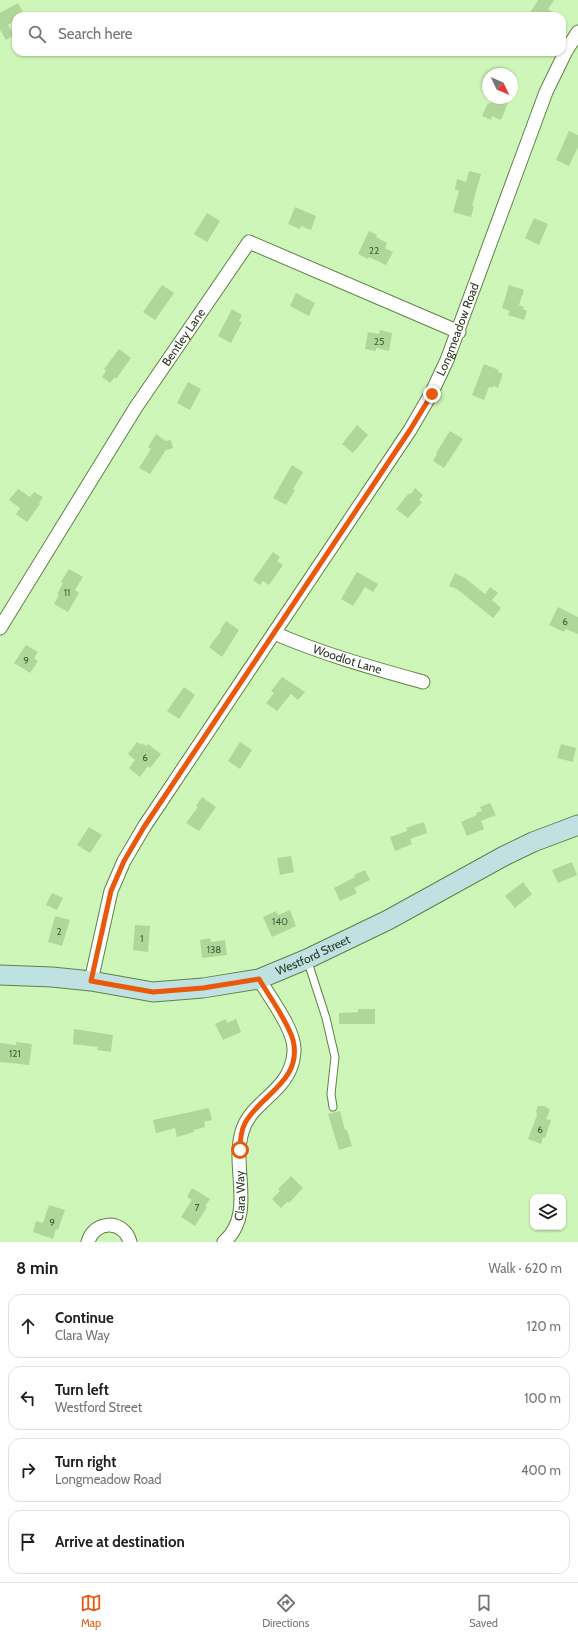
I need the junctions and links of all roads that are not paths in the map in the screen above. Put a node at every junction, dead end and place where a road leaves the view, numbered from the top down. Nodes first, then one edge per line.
1 (578, 32) edge
2 (566, 51) edge
3 (564, 56) edge
4 (459, 332) junction
5 (0, 628) edge
6 (274, 633) junction
7 (423, 682) dead end
8 (578, 825) edge
9 (307, 959) junction
10 (0, 975) edge
11 (259, 979) junction
12 (91, 981) junction
13 (333, 1107) dead end
14 (88, 1242) edge
15 (130, 1242) edge
16 (224, 1242) edge

1 - 2 street, Longmeadow Road
3 - 4 street, Longmeadow Road
4 - 5 street, Bentley Lane
4 - 6 street, Longmeadow Road
6 - 7 street, Woodlot Lane
6 - 12 street, Longmeadow Road
8 - 9 main road, Westford Street
9 - 11 main road, Westford Street
9 - 13 lane
10 - 12 main road, Westford Street
11 - 12 main road, Westford Street
11 - 16 street, Clara Way
14 - 15 street

